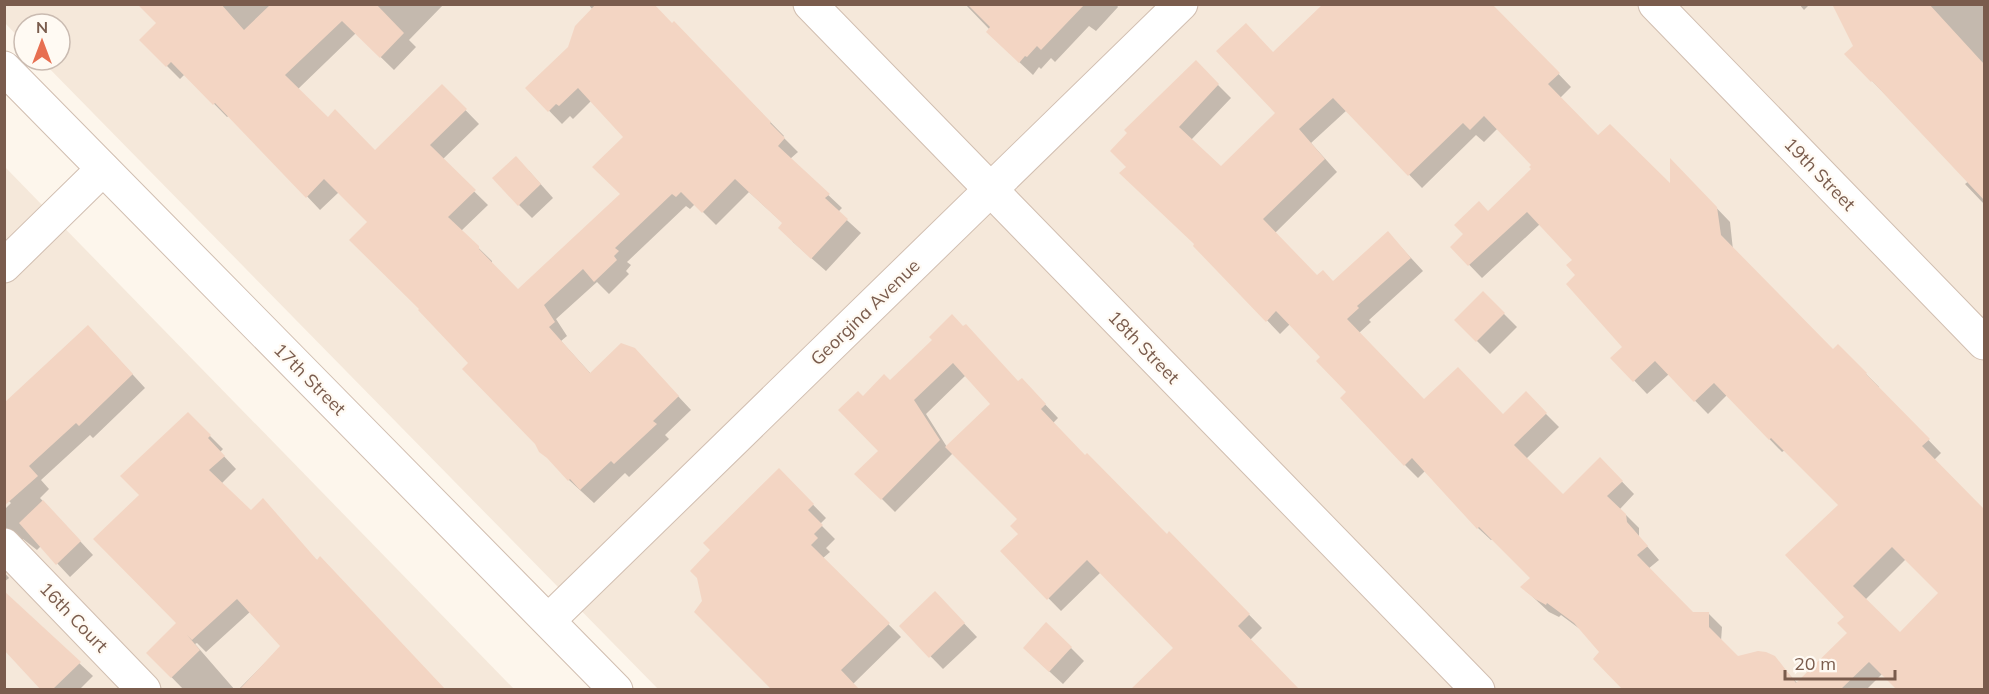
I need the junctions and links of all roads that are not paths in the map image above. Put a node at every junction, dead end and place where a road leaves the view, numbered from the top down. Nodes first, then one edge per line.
1 (810, 4) edge
2 (1181, 4) edge
3 (1655, 4) edge
4 (4, 68) edge
5 (103, 169) junction
6 (991, 190) junction
7 (4, 266) edge
8 (1984, 343) edge
9 (4, 545) edge
10 (549, 620) junction
11 (144, 690) edge
12 (616, 690) edge
13 (1478, 690) edge

1 - 6 street, 18th Street
2 - 6 street, Georgina Avenue
3 - 8 street, 19th Street
4 - 5 street, 17th Street
5 - 7 street
5 - 10 street, 17th Street
6 - 10 street, Georgina Avenue
6 - 13 street, 18th Street
9 - 11 street, 16th Court
10 - 12 street, 17th Street

